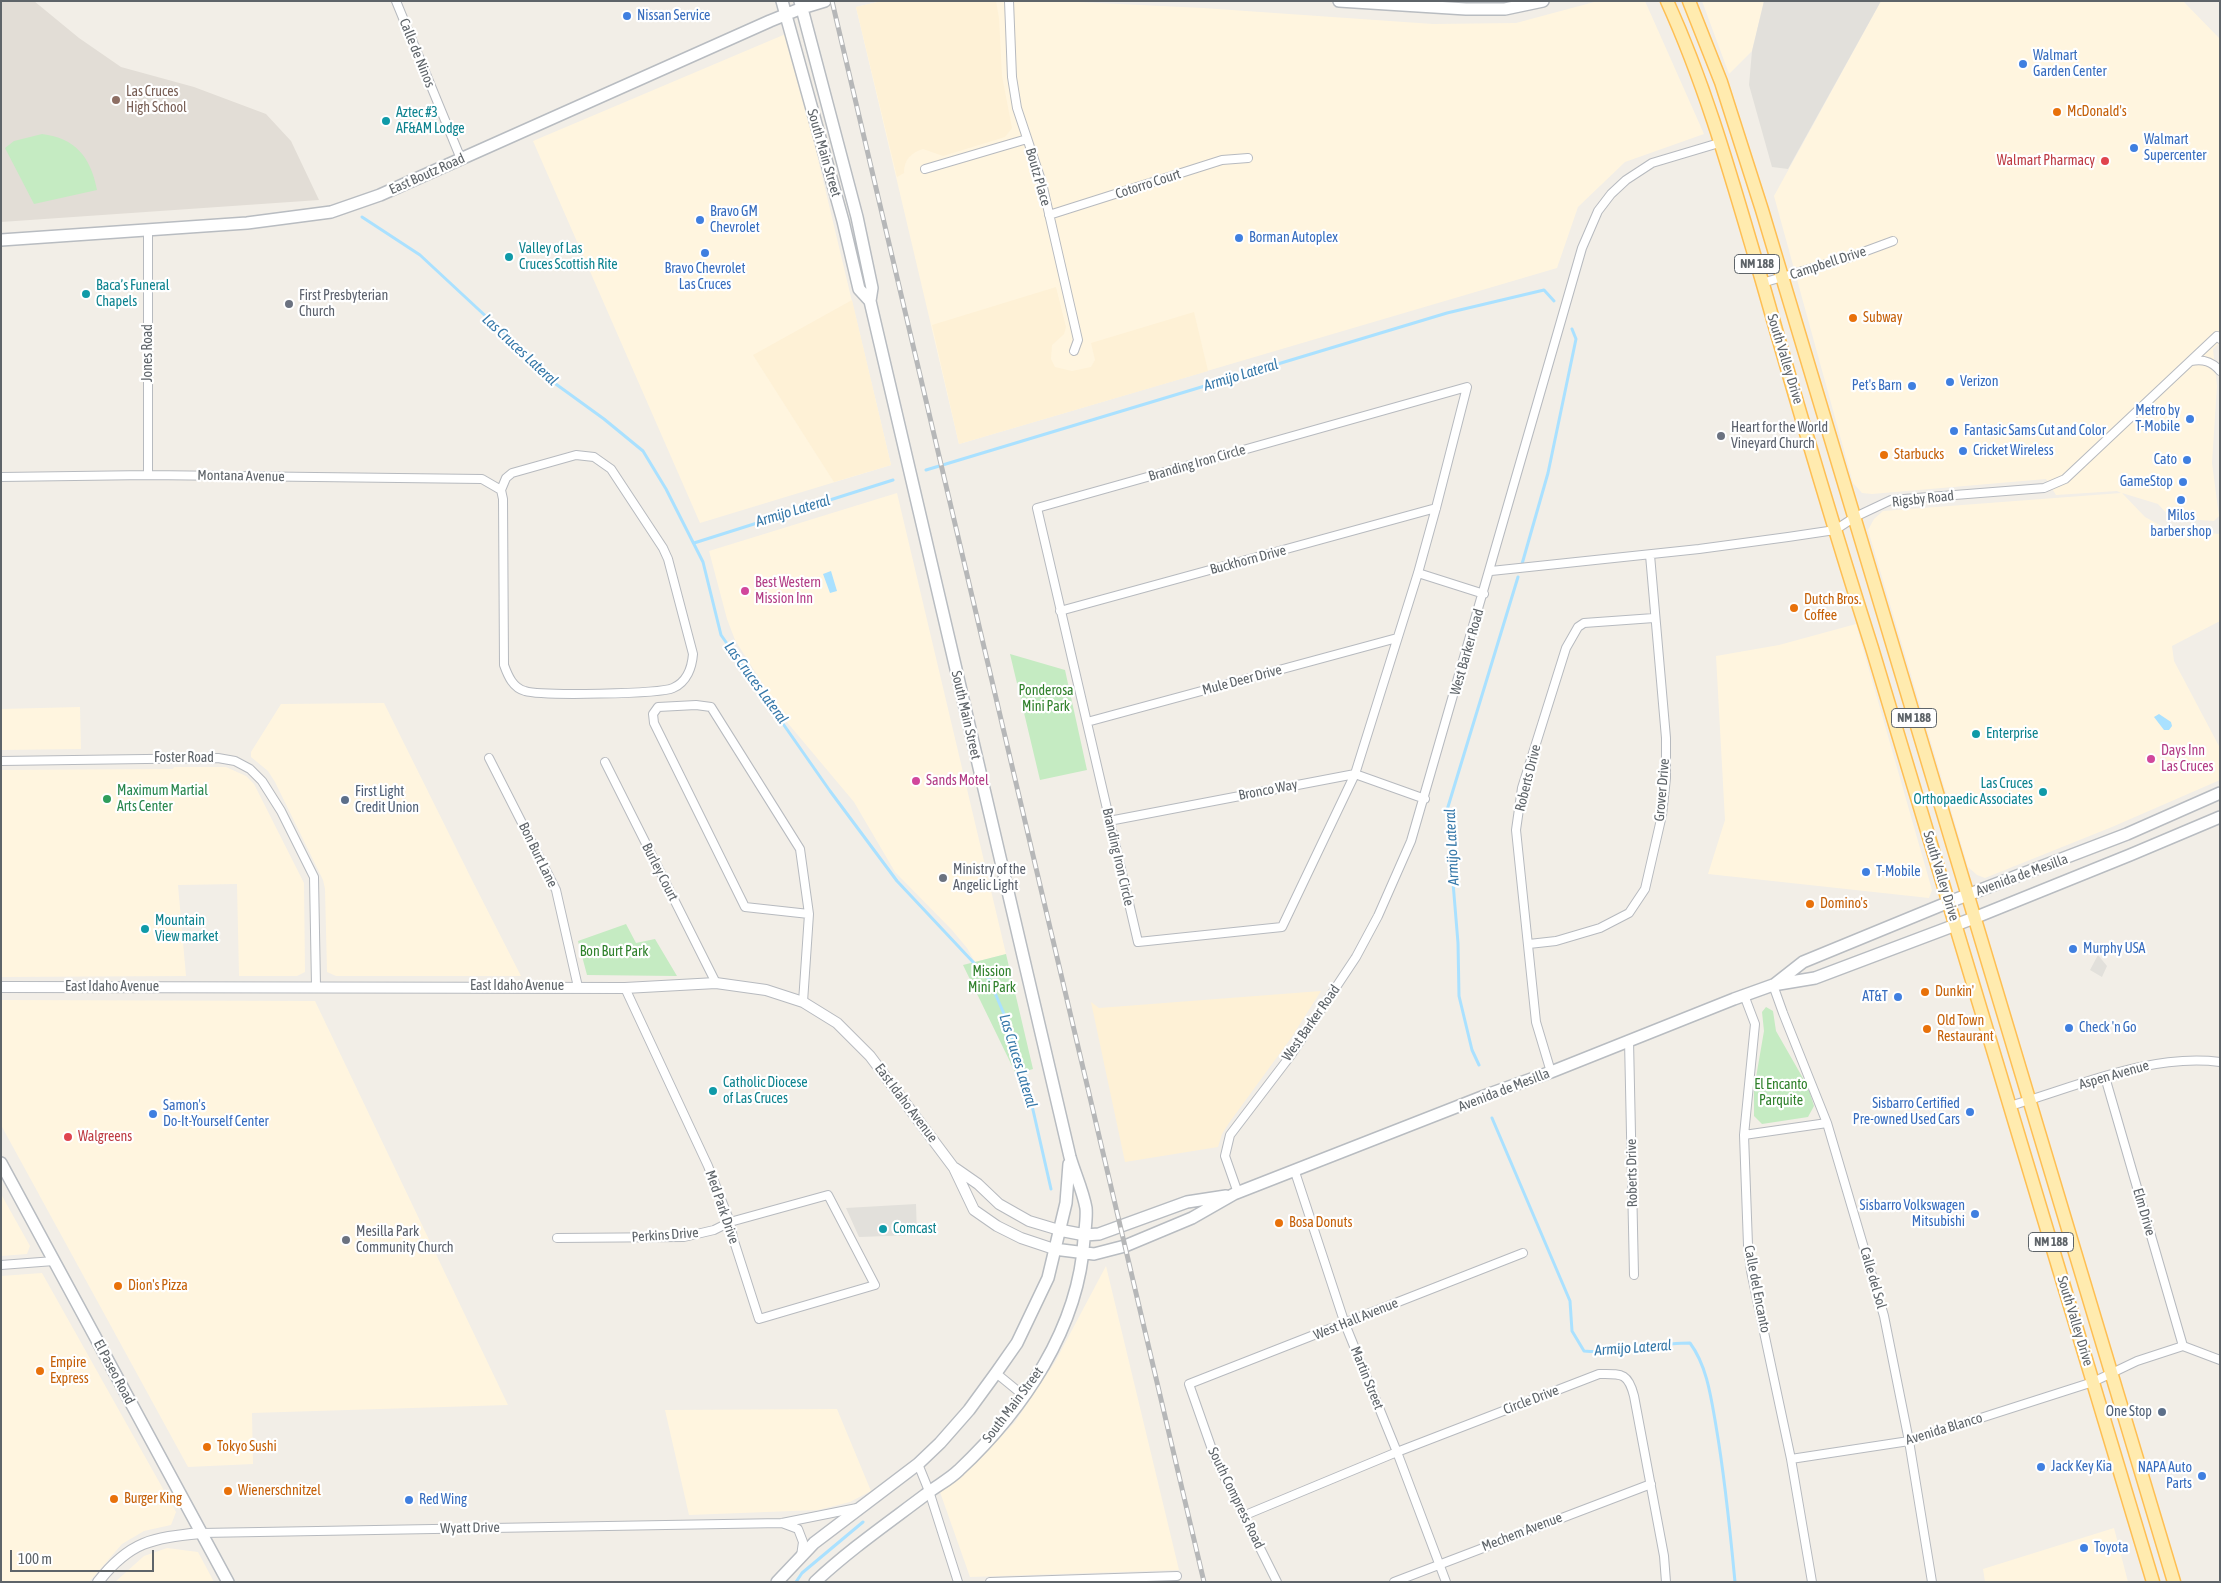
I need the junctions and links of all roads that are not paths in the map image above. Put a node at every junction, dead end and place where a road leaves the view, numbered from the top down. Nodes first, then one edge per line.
1 (396, 1) edge
2 (782, 1) edge
3 (825, 1) edge
4 (1009, 1) edge
5 (1339, 1) edge
6 (1543, 1) edge
7 (1689, 1) edge
8 (1667, 3) edge
9 (801, 4) edge
10 (786, 15) junction
11 (1027, 139) junction
12 (1719, 144) junction
13 (1248, 158) dead end
14 (461, 159) junction
15 (926, 170) dead end
16 (1049, 215) junction
17 (148, 231) junction
18 (1, 240) edge
19 (1893, 240) dead end
20 (1782, 277) junction
21 (1762, 283) junction
22 (870, 301) junction
23 (2218, 338) edge
24 (1074, 351) dead end
25 (2190, 360) junction
26 (2220, 371) edge
27 (148, 475) junction
28 (1, 477) edge
29 (501, 490) junction
30 (1436, 508) junction
31 (1855, 517) junction
32 (1835, 530) junction
33 (1650, 555) junction
34 (1490, 571) junction
35 (1418, 573) junction
36 (1484, 594) junction
37 (1060, 611) junction
38 (1654, 618) junction
39 (1397, 638) junction
40 (1087, 722) junction
41 (489, 758) dead end
42 (1, 760) edge
43 (605, 762) dead end
44 (1355, 774) junction
45 (2220, 793) edge
46 (1425, 799) junction
47 (2220, 816) edge
48 (1109, 821) junction
49 (1967, 895) junction
50 (1949, 902) junction
51 (810, 914) junction
52 (1974, 918) junction
53 (1956, 924) junction
54 (1529, 944) junction
55 (716, 983) junction
56 (1773, 985) junction
57 (316, 986) junction
58 (578, 986) junction
59 (1, 987) edge
60 (625, 988) junction
61 (1744, 995) junction
62 (803, 1002) junction
63 (1629, 1040) junction
64 (2220, 1062) edge
65 (1551, 1072) junction
66 (2105, 1077) junction
67 (2029, 1101) junction
68 (2010, 1106) junction
69 (1828, 1123) junction
70 (1744, 1135) junction
71 (1070, 1158) junction
72 (1, 1163) edge
73 (954, 1168) junction
74 (1295, 1172) junction
75 (1236, 1193) junction
76 (730, 1222) junction
77 (1059, 1230) junction
78 (1085, 1235) junction
79 (557, 1238) dead end
80 (1054, 1249) junction
81 (1084, 1253) junction
82 (1523, 1253) dead end
83 (54, 1261) junction
84 (1, 1265) edge
85 (1634, 1276) dead end
86 (875, 1285) joint
87 (1345, 1324) junction
88 (2183, 1346) junction
89 (2220, 1360) edge
90 (2111, 1372) junction
91 (996, 1373) junction
92 (2093, 1382) junction
93 (1189, 1384) joint
94 (1024, 1396) junction
95 (1909, 1441) junction
96 (1397, 1452) junction
97 (1791, 1459) junction
98 (918, 1464) junction
99 (1651, 1484) junction
100 (929, 1491) junction
101 (857, 1508) junction
102 (1243, 1516) junction
103 (782, 1522) junction
104 (201, 1533) junction
105 (801, 1556) junction
106 (1439, 1564) junction
107 (1177, 1576) dead end
108 (98, 1582) edge
109 (228, 1582) edge
110 (778, 1582) edge
111 (815, 1582) edge
112 (958, 1582) edge
113 (990, 1582) edge
114 (1277, 1582) edge
115 (1394, 1582) edge
116 (1446, 1582) edge
117 (1666, 1582) edge
118 (1812, 1582) edge
119 (1932, 1582) edge
120 (2153, 1582) edge
121 (2174, 1582) edge

1 - 14 street, Calle de Ninos
2 - 10 main road, South Main Street
3 - 9 main road, East Boutz Road
4 - 11 street, Boutz Place
5 - 6 main road
7 - 20 main road, South Valley Drive / NM 188
8 - 12 main road, South Valley Drive / NM 188
9 - 10 main road, East Boutz Road
9 - 22 main road, South Main Street
10 - 14 main road, East Boutz Road
10 - 22 main road, South Main Street
11 - 15 street
11 - 16 street, Boutz Place
12 - 21 main road, South Valley Drive / NM 188
12 - 34 street, West Barker Road
13 - 16 street, Cotorro Court
14 - 17 main road, East Boutz Road
16 - 24 street, Boutz Place
17 - 18 main road, East Boutz Road
17 - 27 street, Jones Road
19 - 20 street, Campbell Drive
20 - 21 street, Campbell Drive
20 - 31 main road, South Valley Drive / NM 188
21 - 32 main road, South Valley Drive / NM 188
22 - 71 main road, South Main Street
23 - 25 street, Rigsby Road
25 - 26 street
25 - 31 street, Rigsby Road
27 - 28 street, Montana Avenue
27 - 29 street, Montana Avenue
29 - 29 street
30 - 35 street, Branding Iron Circle
30 - 37 street, Buckhorn Drive
30 - 37 street, Branding Iron Circle
31 - 32 street, Rigsby Road
31 - 49 main road, South Valley Drive / NM 188
32 - 33 street, Rigsby Road
32 - 50 main road, South Valley Drive / NM 188
33 - 34 street, Rigsby Road
33 - 38 street, Grover Drive
34 - 36 street, West Barker Road
35 - 36 street
35 - 39 street, Branding Iron Circle
36 - 46 street, West Barker Road
37 - 40 street, Branding Iron Circle
38 - 54 street, Roberts Drive
38 - 54 street, Grover Drive
39 - 40 street, Mule Deer Drive
39 - 44 street, Branding Iron Circle
40 - 48 street, Branding Iron Circle
41 - 58 street, Bon Burt Lane
42 - 57 street, Foster Road
43 - 55 street, Burley Court
44 - 46 street
44 - 48 street, Bronco Way
44 - 48 street, Branding Iron Circle
45 - 49 main road, Avenida de Mesilla
46 - 75 street, West Barker Road
47 - 52 main road, Avenida de Mesilla
49 - 50 main road, Avenida de Mesilla
49 - 52 main road, South Valley Drive / NM 188
50 - 53 main road, South Valley Drive / NM 188
50 - 56 main road, Avenida de Mesilla
51 - 51 street
51 - 62 street
52 - 53 main road, Avenida de Mesilla
52 - 67 main road, South Valley Drive / NM 188
53 - 56 main road, Avenida de Mesilla
53 - 68 main road, South Valley Drive / NM 188
54 - 65 street, Roberts Drive
55 - 60 street, East Idaho Avenue
55 - 62 street, East Idaho Avenue
56 - 61 main road, Avenida de Mesilla
56 - 69 street, Calle del Sol
57 - 58 street, East Idaho Avenue
57 - 59 street, East Idaho Avenue
58 - 60 street, East Idaho Avenue
60 - 76 street, Med Park Drive
61 - 63 main road, Avenida de Mesilla
61 - 70 street, Calle del Encanto
62 - 73 street, East Idaho Avenue
63 - 65 main road, Avenida de Mesilla
63 - 85 street, Roberts Drive
64 - 66 street, Aspen Avenue
65 - 74 main road, Avenida de Mesilla
66 - 67 street, Aspen Avenue
66 - 88 street, Elm Drive
67 - 68 street, Aspen Avenue
67 - 90 main road, South Valley Drive / NM 188
68 - 92 main road, South Valley Drive / NM 188
69 - 70 street
69 - 95 street, Calle del Sol
70 - 97 street, Calle del Encanto
71 - 77 main road, South Main Street
71 - 78 main road, South Main Street
72 - 83 main road, El Paseo Road
73 - 77 street, East Idaho Avenue
73 - 80 street, East Idaho Avenue
74 - 75 main road, Avenida de Mesilla
74 - 87 street, Martin Street
75 - 78 main road, Avenida de Mesilla
75 - 81 main road, Avenida de Mesilla
76 - 79 street, Perkins Drive
76 - 86 street, Perkins Drive
76 - 86 street, Med Park Drive
77 - 78 main road, Avenida de Mesilla
77 - 80 main road, South Main Street
78 - 81 main road, South Main Street
80 - 81 main road, Avenida de Mesilla
80 - 91 main road, South Main Street
81 - 94 main road, South Main Street
82 - 87 street, West Hall Avenue
83 - 84 street
83 - 104 main road, El Paseo Road
87 - 93 street, West Hall Avenue
87 - 96 street, Martin Street
88 - 89 street
88 - 90 street, Avenida Blanco
90 - 92 street, Avenida Blanco
90 - 121 main road, South Valley Drive / NM 188
91 - 94 street
91 - 98 main road, South Main Street
92 - 95 street, Avenida Blanco
92 - 120 main road, South Valley Drive / NM 188
93 - 102 street, South Compress Road
94 - 100 main road, South Main Street
95 - 97 street, Avenida Blanco
95 - 119 street, Calle del Sol
96 - 99 street, Circle Drive
96 - 102 street, Circle Drive
96 - 106 street, Martin Street
97 - 118 street, Calle del Encanto
98 - 100 street
98 - 101 main road, South Main Street
99 - 106 street, Mechem Avenue
99 - 117 street, Circle Drive
100 - 111 main road, South Main Street
100 - 112 street
101 - 103 street, Wyatt Drive
101 - 105 main road, South Main Street
102 - 114 street, South Compress Road
103 - 104 street, Wyatt Drive
103 - 105 street
104 - 108 street, Wyatt Drive
104 - 109 main road, El Paseo Road
105 - 110 main road, South Main Street
106 - 115 street, Mechem Avenue
106 - 116 street, Martin Street
107 - 113 street

